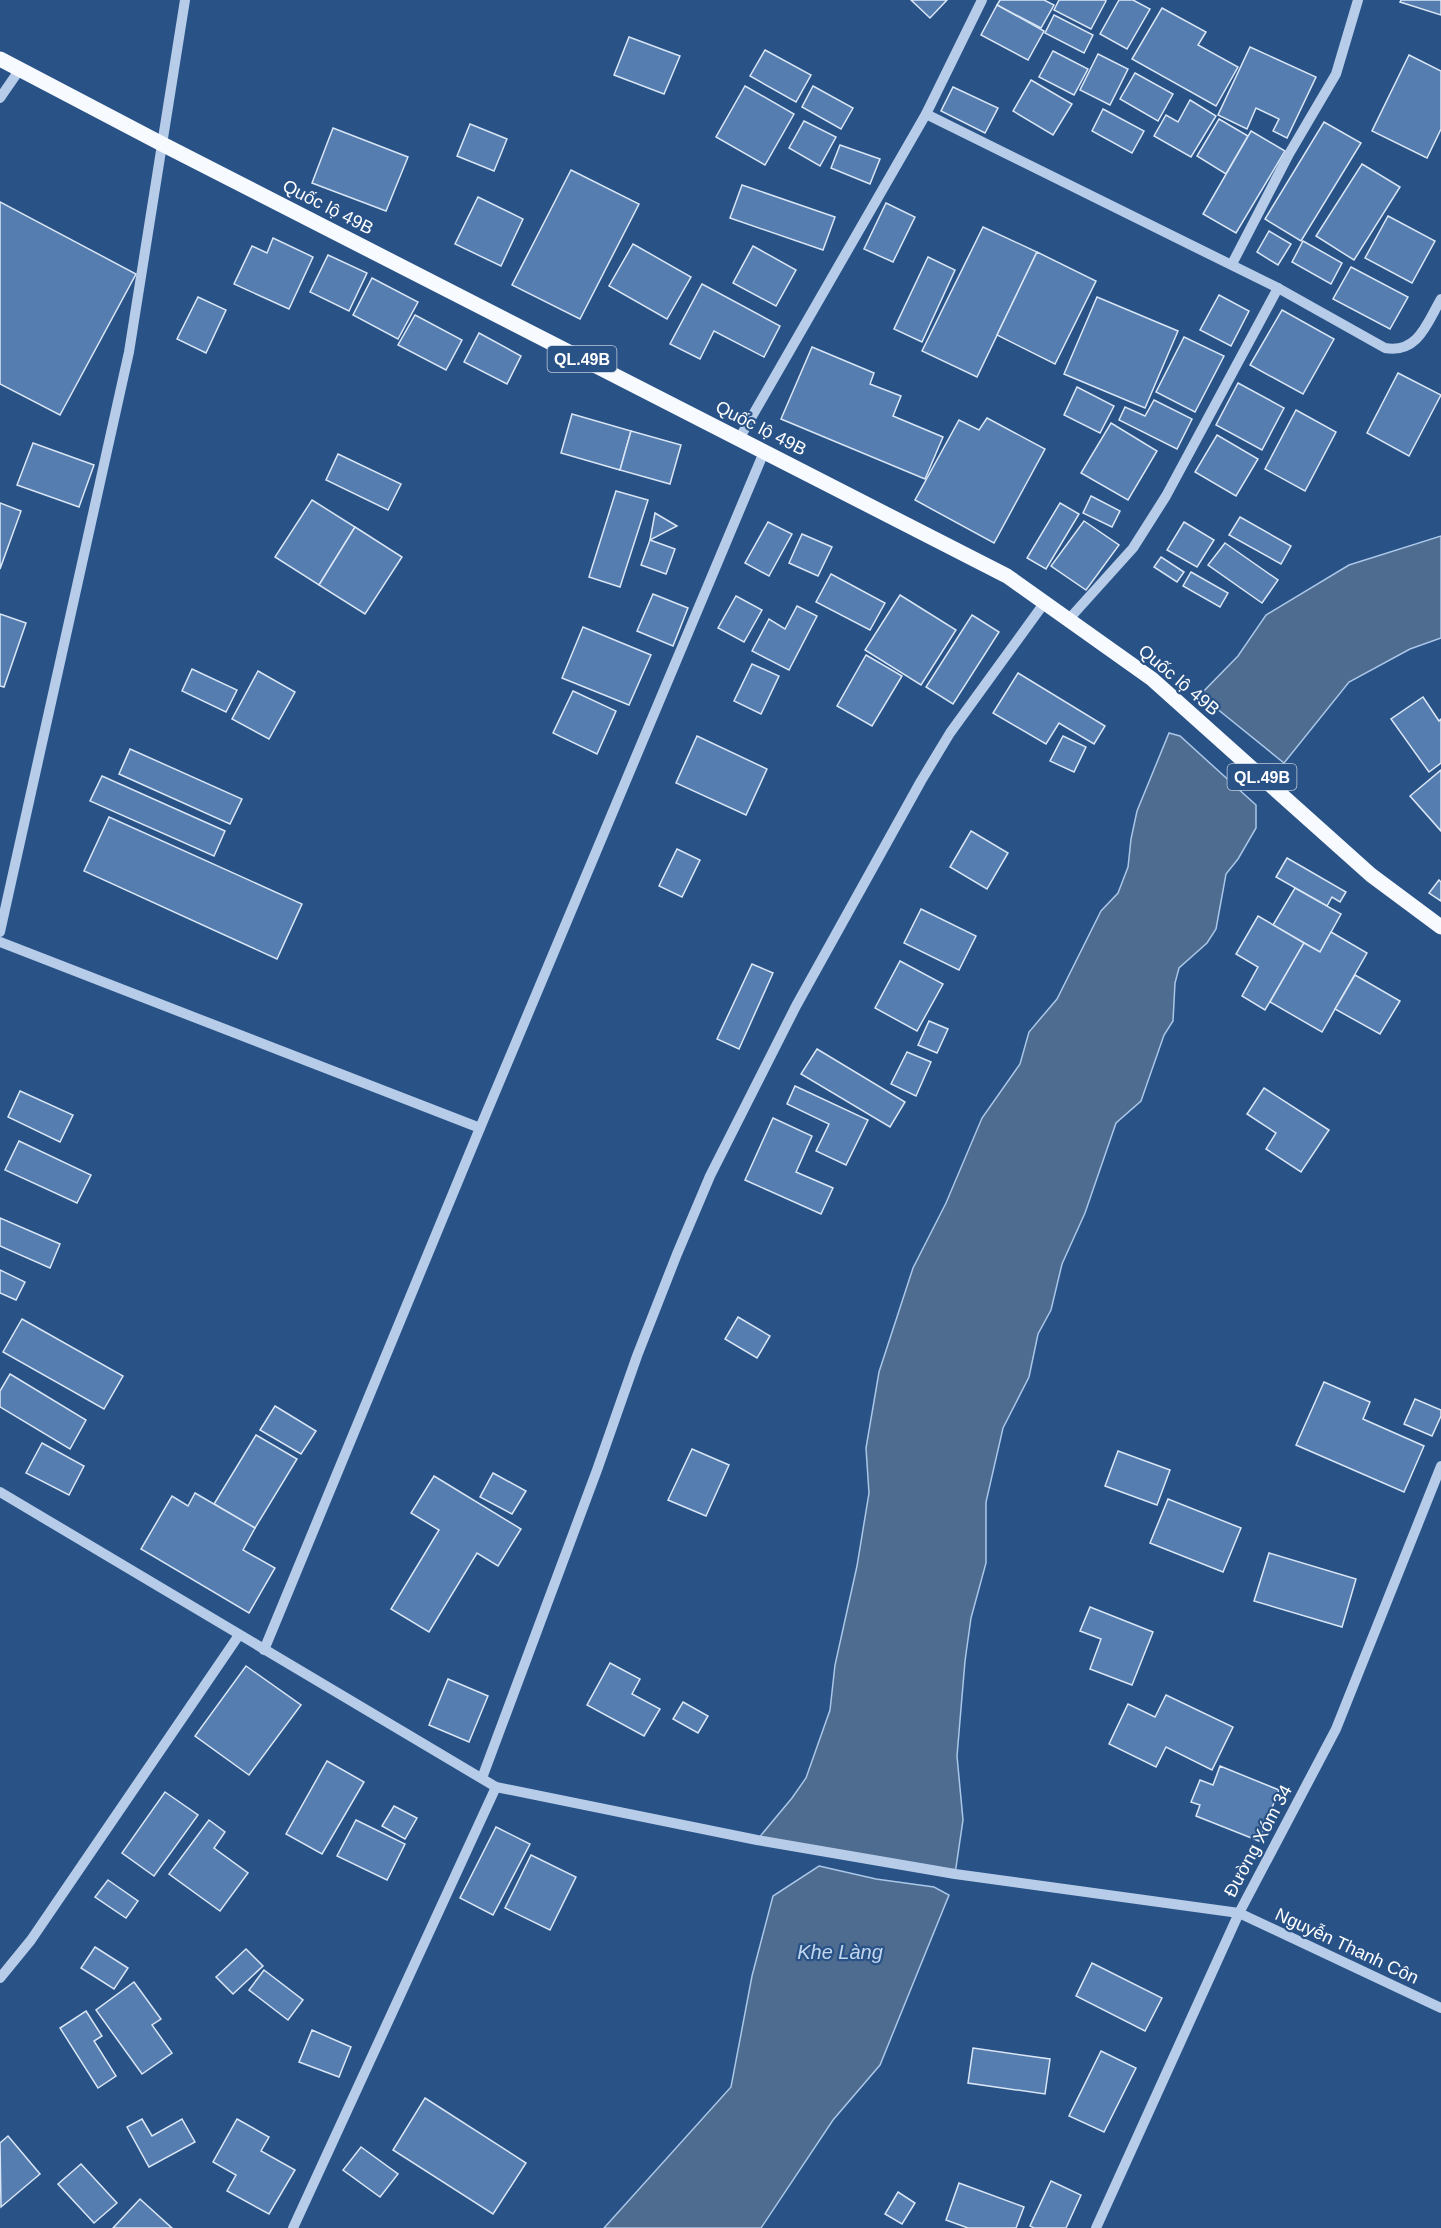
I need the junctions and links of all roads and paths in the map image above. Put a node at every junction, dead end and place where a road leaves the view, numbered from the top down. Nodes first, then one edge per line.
1 (185, 0) edge
2 (982, 0) edge
3 (1358, 0) edge
4 (0, 58) edge
5 (20, 69) junction
6 (0, 98) edge
7 (926, 114) junction
8 (164, 145) junction
9 (1232, 264) junction
10 (1278, 288) junction
11 (1441, 299) edge
12 (740, 439) junction
13 (764, 452) junction
14 (1045, 602) junction
15 (1070, 619) junction
16 (1441, 927) edge
17 (0, 932) edge
18 (0, 942) edge
19 (480, 1128) junction
20 (1441, 1466) edge
21 (0, 1492) edge
22 (239, 1635) junction
23 (264, 1650) junction
24 (482, 1778) junction
25 (495, 1787) junction
26 (1239, 1913) junction
27 (0, 1978) edge
28 (1441, 2008) edge
29 (293, 2228) edge
30 (1096, 2228) edge

1 - 8 street
2 - 7 street
3 - 9 street
4 - 5 main road, Quốc lộ 49B / QL.49B
5 - 6 street
5 - 8 main road, Quốc lộ 49B / QL.49B
7 - 9 street
7 - 12 street
8 - 12 main road, Quốc lộ 49B / QL.49B
8 - 17 street
9 - 10 street
10 - 11 street
10 - 15 street
12 - 13 main road, Quốc lộ 49B / QL.49B
13 - 14 main road, Quốc lộ 49B / QL.49B
13 - 19 street
14 - 15 main road, Quốc lộ 49B / QL.49B
14 - 24 street
15 - 16 main road, Quốc lộ 49B / QL.49B
18 - 19 street
19 - 23 street
20 - 26 street, Đường Xóm 34
21 - 22 street
22 - 23 street
22 - 27 street
23 - 24 street
24 - 25 street
25 - 26 street, Nguyễn Thanh Côn
25 - 29 street
26 - 28 street, Nguyễn Thanh Côn
26 - 30 street, Đường Xóm 34

